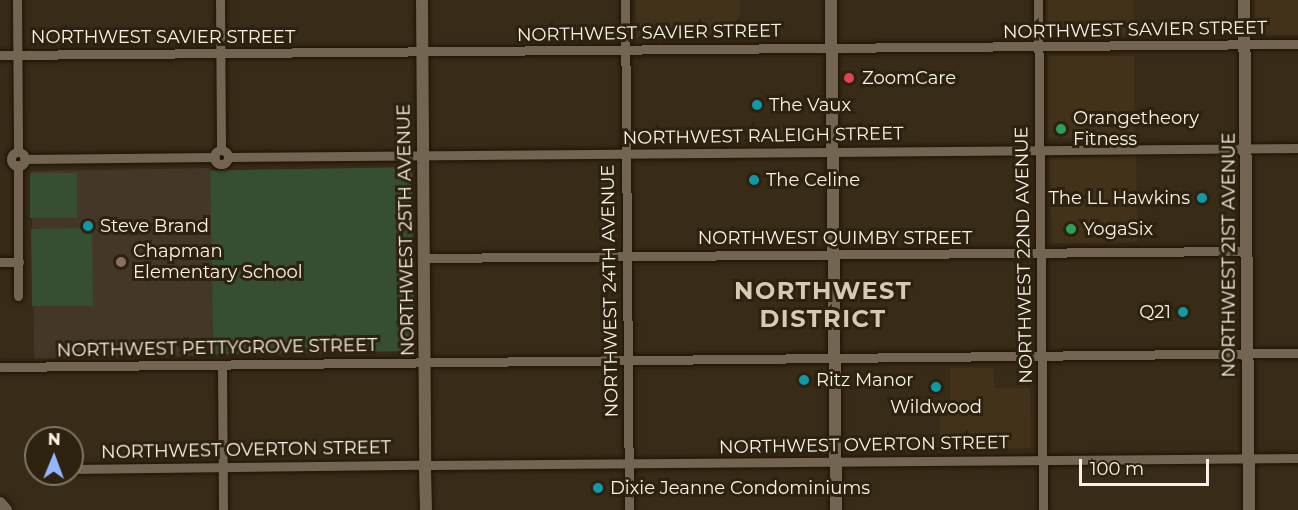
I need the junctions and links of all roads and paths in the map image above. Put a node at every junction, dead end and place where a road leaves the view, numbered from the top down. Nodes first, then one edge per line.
1 (17, 0) edge
2 (220, 0) edge
3 (422, 0) edge
4 (625, 0) edge
5 (831, 0) edge
6 (1038, 0) edge
7 (1244, 0) edge
8 (1245, 44) junction
9 (1298, 44) edge
10 (832, 48) junction
11 (1038, 48) junction
12 (625, 50) junction
13 (422, 52) junction
14 (17, 54) junction
15 (220, 54) junction
16 (0, 55) edge
17 (1246, 148) junction
18 (1298, 148) edge
19 (1039, 150) junction
20 (833, 151) junction
21 (626, 154) junction
22 (221, 155) junction
23 (423, 156) junction
24 (0, 159) edge
25 (18, 159) junction
26 (1247, 251) junction
27 (1040, 253) junction
28 (834, 254) junction
29 (627, 256) junction
30 (424, 258) junction
31 (0, 262) edge
32 (19, 262) junction
33 (18, 296) dead end
34 (1298, 353) edge
35 (1247, 354) junction
36 (1041, 357) junction
37 (835, 358) junction
38 (627, 359) junction
39 (425, 362) junction
40 (0, 367) edge
41 (222, 367) junction
42 (1248, 458) junction
43 (1298, 458) edge
44 (1042, 459) junction
45 (836, 461) junction
46 (629, 464) junction
47 (425, 465) junction
48 (223, 467) junction
49 (84, 469) edge
50 (0, 503) edge
51 (6, 510) edge
52 (223, 510) edge
53 (426, 510) edge
54 (629, 510) edge
55 (836, 510) edge
56 (1043, 510) edge
57 (1249, 510) edge

1 - 14 street
2 - 15 street
3 - 13 street, NORTHWEST 25TH AVENUE
4 - 12 street, NORTHWEST 24TH AVENUE
5 - 10 street
6 - 11 street, NORTHWEST 22ND AVENUE
7 - 8 street, NORTHWEST 21ST AVENUE
8 - 9 street, NORTHWEST SAVIER STREET
8 - 11 street, NORTHWEST SAVIER STREET
8 - 17 street, NORTHWEST 21ST AVENUE
10 - 11 street, NORTHWEST SAVIER STREET
10 - 12 street, NORTHWEST SAVIER STREET
10 - 20 street
11 - 19 street, NORTHWEST 22ND AVENUE
12 - 13 street, NORTHWEST SAVIER STREET
12 - 21 street, NORTHWEST 24TH AVENUE
13 - 15 street, NORTHWEST SAVIER STREET
13 - 23 street, NORTHWEST 25TH AVENUE
14 - 15 street, NORTHWEST SAVIER STREET
14 - 16 street, NORTHWEST SAVIER STREET
14 - 25 street
15 - 22 street
17 - 18 street, NORTHWEST RALEIGH STREET
17 - 19 street, NORTHWEST RALEIGH STREET
17 - 26 street, NORTHWEST 21ST AVENUE
19 - 20 street, NORTHWEST RALEIGH STREET
19 - 27 street, NORTHWEST 22ND AVENUE
20 - 21 street, NORTHWEST RALEIGH STREET
20 - 28 street
21 - 23 street, NORTHWEST RALEIGH STREET
21 - 29 street, NORTHWEST 24TH AVENUE
22 - 23 street, NORTHWEST RALEIGH STREET
22 - 25 street, NORTHWEST RALEIGH STREET
23 - 30 street, NORTHWEST 25TH AVENUE
24 - 25 street, NORTHWEST RALEIGH STREET
25 - 32 street
26 - 27 street, NORTHWEST QUIMBY STREET
26 - 35 street, NORTHWEST 21ST AVENUE
27 - 28 street, NORTHWEST QUIMBY STREET
27 - 36 street, NORTHWEST 22ND AVENUE
28 - 29 street, NORTHWEST QUIMBY STREET
28 - 37 street
29 - 30 street, NORTHWEST QUIMBY STREET
29 - 38 street, NORTHWEST 24TH AVENUE
30 - 39 street, NORTHWEST 25TH AVENUE
31 - 32 street
32 - 33 street
34 - 35 street, NORTHWEST PETTYGROVE STREET
35 - 36 street, NORTHWEST PETTYGROVE STREET
35 - 42 street, NORTHWEST 21ST AVENUE
36 - 37 street, NORTHWEST PETTYGROVE STREET
36 - 44 street, NORTHWEST 22ND AVENUE
37 - 38 street, NORTHWEST PETTYGROVE STREET
37 - 45 street
38 - 39 street, NORTHWEST PETTYGROVE STREET
38 - 46 street, NORTHWEST 24TH AVENUE
39 - 41 street, NORTHWEST PETTYGROVE STREET
39 - 47 street, NORTHWEST 25TH AVENUE
40 - 41 street, NORTHWEST PETTYGROVE STREET
41 - 48 street
42 - 43 street, NORTHWEST OVERTON STREET
42 - 44 street, NORTHWEST OVERTON STREET
42 - 57 street, NORTHWEST 21ST AVENUE
44 - 45 street, NORTHWEST OVERTON STREET
44 - 56 street, NORTHWEST 22ND AVENUE
45 - 46 street, NORTHWEST OVERTON STREET
45 - 55 street
46 - 47 street, NORTHWEST OVERTON STREET
46 - 54 street, NORTHWEST 24TH AVENUE
47 - 48 street, NORTHWEST OVERTON STREET
47 - 53 street, NORTHWEST 25TH AVENUE
48 - 49 street, NORTHWEST OVERTON STREET
48 - 52 street
50 - 51 street

